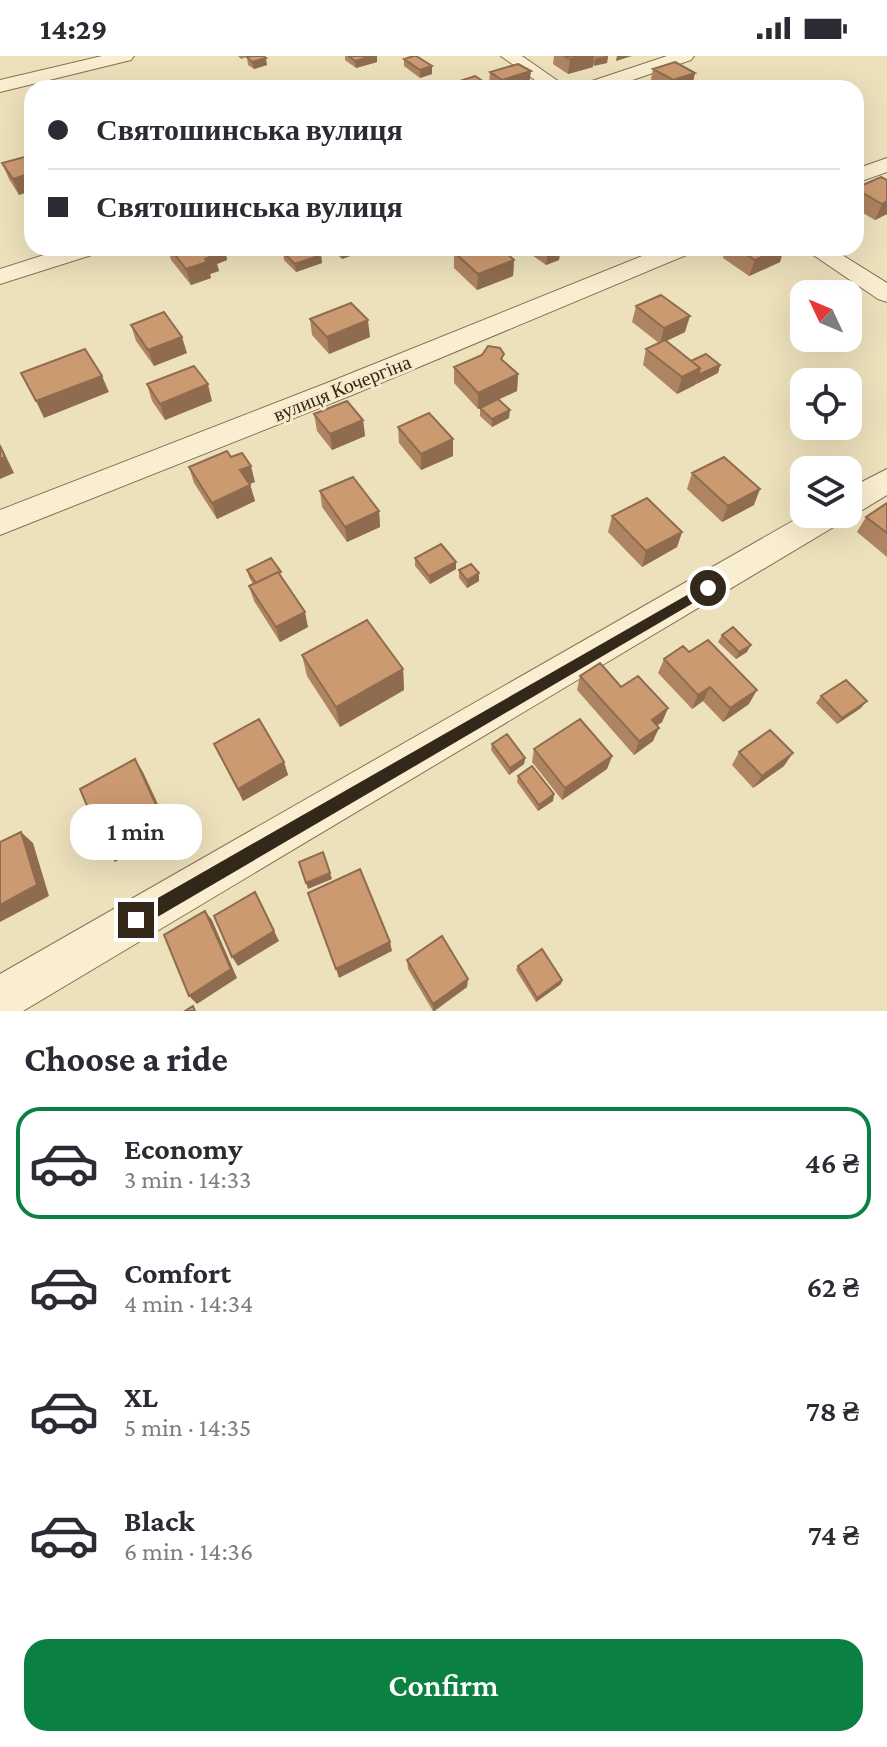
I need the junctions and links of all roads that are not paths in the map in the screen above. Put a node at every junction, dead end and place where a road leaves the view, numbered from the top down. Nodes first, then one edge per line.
1 (125, 56) edge
2 (510, 56) edge
3 (685, 56) edge
4 (24, 80) edge
5 (25, 80) edge
6 (547, 80) edge
7 (614, 80) edge
8 (0, 86) edge
9 (887, 164) edge
10 (864, 174) edge
11 (65, 256) edge
12 (664, 256) edge
13 (828, 256) edge
14 (0, 277) edge
15 (887, 294) edge
16 (887, 480) edge
17 (862, 495) edge
18 (0, 523) edge
19 (807, 528) edge
20 (0, 999) edge

1 - 5 street
2 - 6 street
3 - 7 street
4 - 8 street
9 - 10 street
11 - 14 street
12 - 18 street, вулиця Кочергіна
13 - 15 street
16 - 17 street
19 - 20 street

